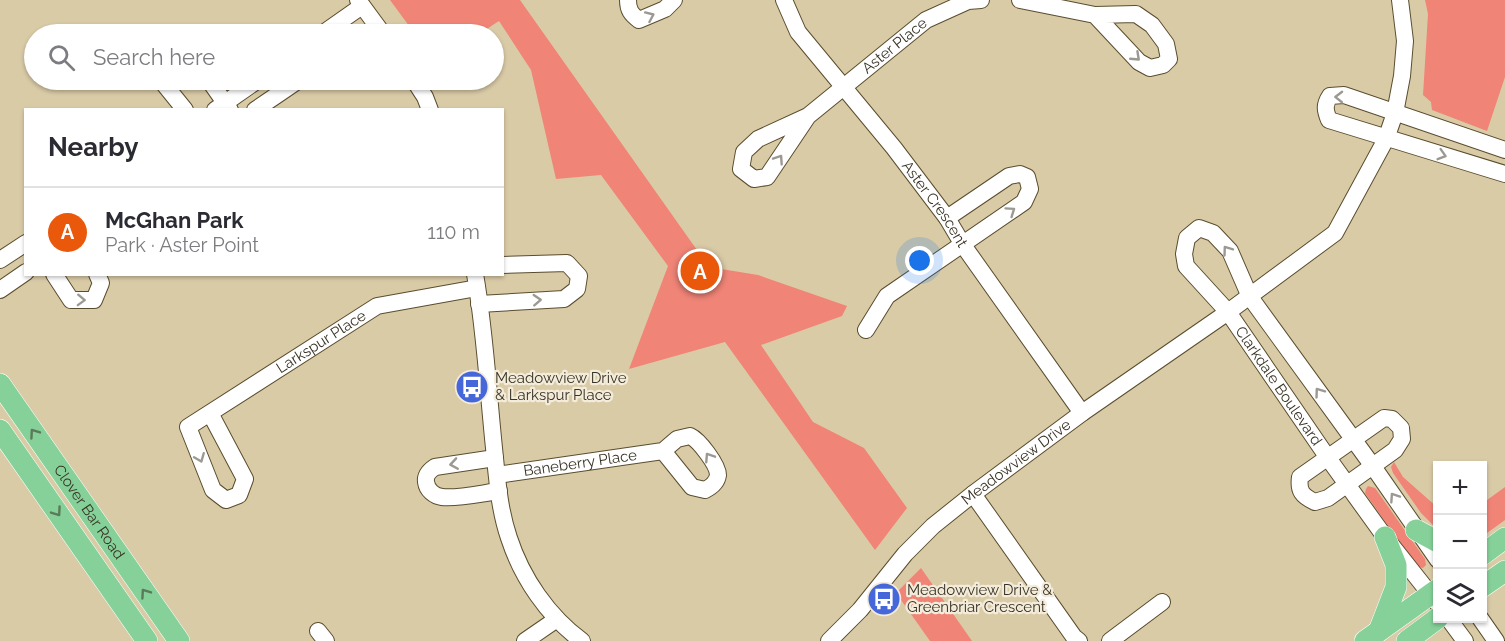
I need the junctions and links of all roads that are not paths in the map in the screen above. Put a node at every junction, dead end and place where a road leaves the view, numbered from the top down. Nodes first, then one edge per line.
1 (628, 0) edge
2 (674, 0) edge
3 (784, 0) edge
4 (981, 0) edge
5 (1020, 0) edge
6 (1400, 0) edge
7 (360, 3) edge
8 (1095, 15) dead end
9 (334, 24) edge
10 (371, 24) edge
11 (844, 87) junction
12 (169, 90) edge
13 (215, 90) edge
14 (245, 90) edge
15 (284, 90) edge
16 (420, 90) edge
17 (224, 107) edge
18 (182, 108) edge
19 (258, 108) edge
20 (429, 108) edge
21 (1395, 113) junction
22 (808, 116) dead end
23 (1386, 139) junction
24 (1505, 150) edge
25 (1505, 174) edge
26 (947, 218) junction
27 (24, 244) edge
28 (963, 245) junction
29 (0, 260) edge
30 (504, 265) edge
31 (24, 273) edge
32 (55, 276) edge
33 (98, 276) edge
34 (477, 289) edge
35 (0, 290) edge
36 (1250, 297) junction
37 (1228, 312) junction
38 (867, 330) dead end
39 (0, 384) edge
40 (210, 413) junction
41 (1082, 413) junction
42 (0, 430) edge
43 (1353, 439) junction
44 (663, 452) dead end
45 (495, 458) junction
46 (1328, 458) junction
47 (1372, 465) junction
48 (498, 483) junction
49 (1347, 484) junction
50 (973, 494) junction
51 (1416, 530) junction
52 (1385, 537) junction
53 (1433, 540) edge
54 (1433, 554) edge
55 (1505, 571) edge
56 (1487, 584) edge
57 (1433, 594) edge
58 (1433, 597) edge
59 (1162, 602) dead end
60 (557, 619) junction
61 (1433, 622) edge
62 (1452, 623) edge
63 (1483, 623) edge
64 (1372, 636) edge
65 (147, 641) edge
66 (179, 641) edge
67 (525, 641) edge
68 (582, 641) edge
69 (829, 641) edge
70 (1079, 641) edge
71 (1110, 641) edge
72 (1407, 641) edge
73 (1465, 641) edge
74 (1496, 641) edge

1 -> 2 street
3 - 11 street, Aster Crescent
4 - 11 street, Aster Place
5 - 8 street
6 - 21 street, Meadowview Drive
7 - 9 street
7 - 10 street
11 - 22 street, Aster Place
11 - 26 street, Aster Crescent
12 - 18 street
13 - 17 street
14 - 17 street
15 - 19 street
16 - 20 street
21 - 23 street, Meadowview Drive
21 -> 23 street
21 - 24 street
23 -> 25 street
23 - 36 street, Meadowview Drive
26 - 28 street, Aster Crescent
28 -> 26 street
27 - 29 street
28 - 38 street
28 - 41 street, Aster Crescent
34 -> 30 street
31 - 35 street
32 -> 33 street
34 - 40 street, Larkspur Place
34 - 45 street
36 - 37 street, Meadowview Drive
36 -> 37 street
43 -> 36 street, Clarkdale Boulevard
37 - 41 street, Meadowview Drive
37 - 46 street, Clarkdale Boulevard
66 -> 39 main road, Clover Bar Road
40 -> 40 street, Larkspur Place
41 - 50 street, Meadowview Drive
42 -> 65 main road, Clover Bar Road
43 - 46 street, Clarkdale Boulevard
43 - 47 street, Clarkdale Boulevard
43 - 47 street, Clarkdale Boulevard
44 - 48 street, Baneberry Place
45 - 48 street
45 -> 48 street
46 - 49 street, Clarkdale Boulevard
46 - 49 street, Clarkdale Boulevard
47 - 49 street, Clarkdale Boulevard
51 -> 47 street, Clarkdale Boulevard
48 - 60 street
49 - 52 street, Clarkdale Boulevard
50 - 69 street, Meadowview Drive
50 - 70 street
51 - 53 main road
51 - 54 street, Clarkdale Boulevard
52 - 57 street, Clarkdale Boulevard
52 - 64 main road
55 - 56 main road
58 - 64 main road
59 - 71 street
60 - 67 street
60 - 68 street
61 - 72 main road
62 - 73 street
63 - 74 street

